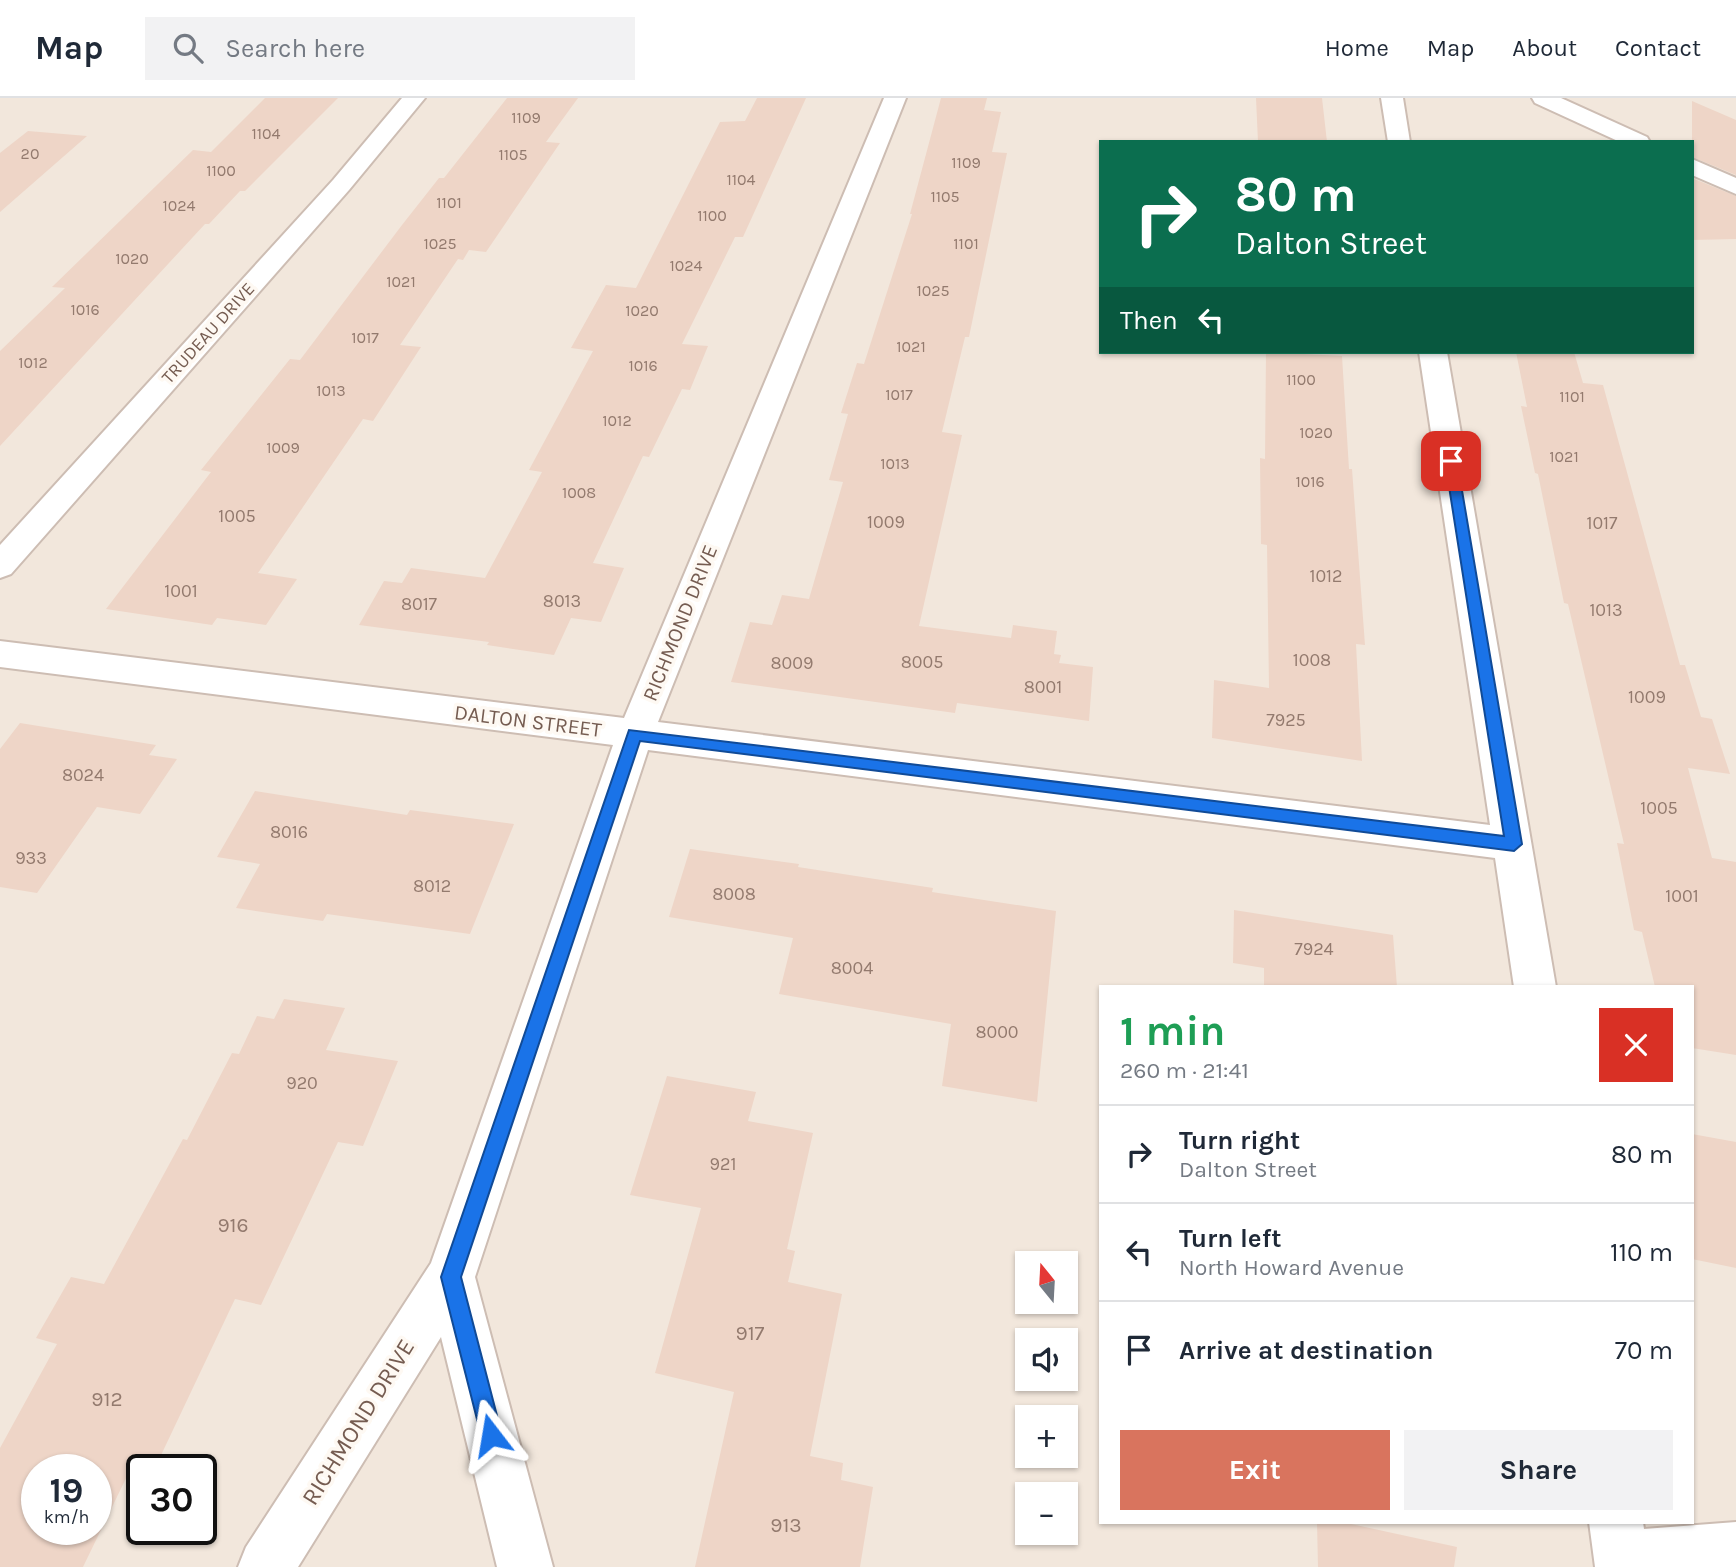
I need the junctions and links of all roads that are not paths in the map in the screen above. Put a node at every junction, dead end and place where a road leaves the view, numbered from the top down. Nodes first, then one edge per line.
1 (414, 98) edge
2 (895, 98) edge
3 (1392, 98) edge
4 (1543, 98) edge
5 (1399, 140) edge
6 (1635, 140) edge
7 (1694, 167) edge
8 (1736, 187) edge
9 (1433, 354) edge
10 (0, 566) edge
11 (0, 654) edge
12 (635, 734) junction
13 (1514, 844) junction
14 (1535, 985) edge
15 (451, 1277) junction
16 (1620, 1549) edge
17 (1736, 1549) edge
18 (266, 1567) edge
19 (525, 1567) edge

1 - 10 street, TRUDEAU DRIVE
2 - 12 street, RICHMOND DRIVE
3 - 5 street
4 - 6 street
7 - 8 street
9 - 13 street
11 - 12 street, DALTON STREET
12 - 13 street, DALTON STREET
12 - 15 street, RICHMOND DRIVE
13 - 14 street
15 - 18 street, RICHMOND DRIVE
15 - 19 street
16 - 17 street

